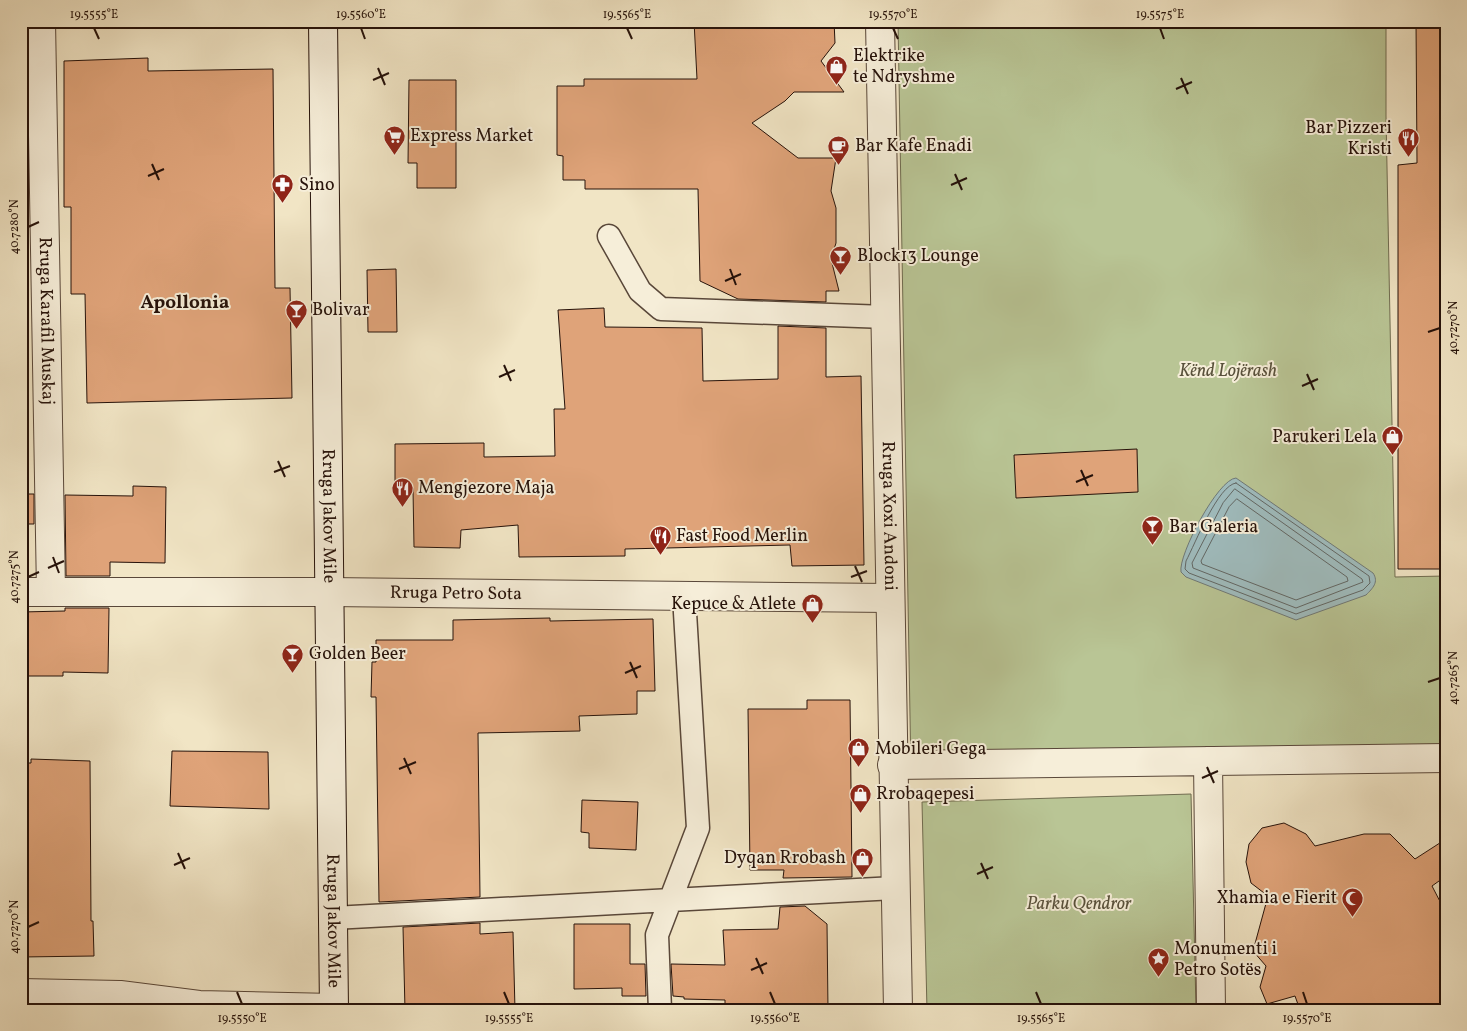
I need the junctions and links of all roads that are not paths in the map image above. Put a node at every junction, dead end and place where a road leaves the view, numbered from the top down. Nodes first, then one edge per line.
1 (41, 21) edge
2 (323, 21) edge
3 (880, 21) edge
4 (609, 236) dead end
5 (886, 317) junction
6 (21, 592) edge
7 (52, 592) junction
8 (328, 592) junction
9 (684, 596) junction
10 (890, 598) junction
11 (1446, 758) edge
12 (1208, 761) junction
13 (892, 765) junction
14 (895, 888) junction
15 (670, 900) junction
16 (333, 918) junction
17 (21, 993) edge
18 (334, 1009) edge
19 (660, 1010) edge
20 (898, 1010) edge
21 (1211, 1010) edge

1 - 7 street, Rruga Karafil Muskaj
2 - 8 street, Rruga Jakov Mile
3 - 5 street, Rruga Xoxi Andoni
4 - 5 lane
5 - 10 street, Rruga Xoxi Andoni
6 - 7 street, Rruga Petro Sota
7 - 8 street, Rruga Petro Sota
8 - 9 street, Rruga Petro Sota
8 - 16 street, Rruga Jakov Mile
9 - 10 street, Rruga Petro Sota
9 - 15 lane
10 - 13 street, Rruga Xoxi Andoni
11 - 12 street
12 - 13 street
12 - 21 street
13 - 14 street, Rruga Xoxi Andoni
14 - 15 lane
14 - 20 street, Rruga Xoxi Andoni
15 - 16 lane
15 - 19 lane
16 - 18 street, Rruga Jakov Mile
17 - 18 street

